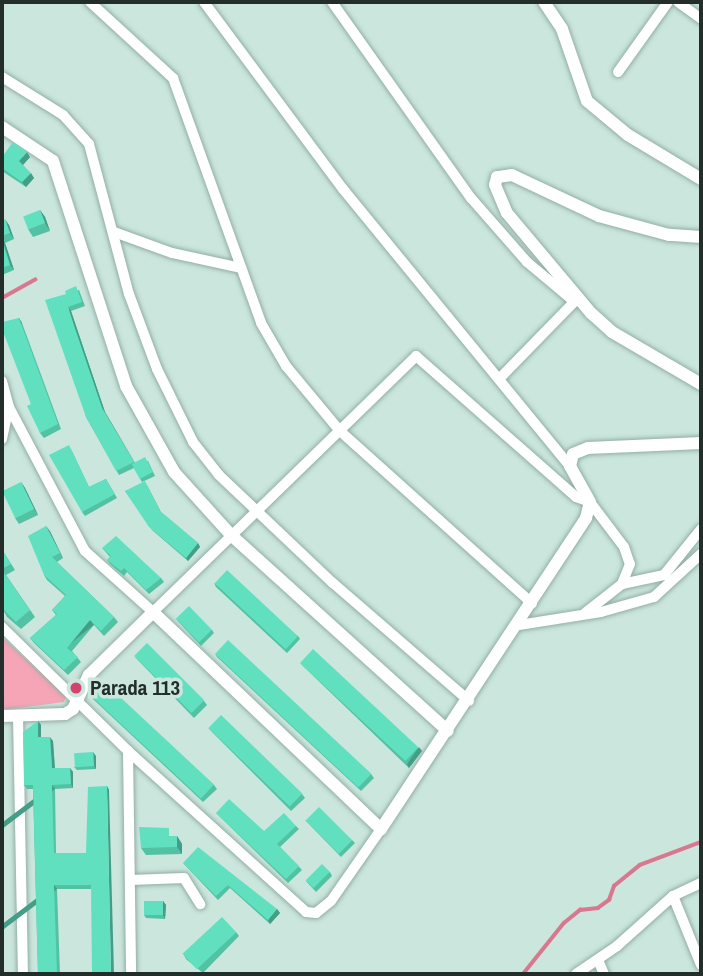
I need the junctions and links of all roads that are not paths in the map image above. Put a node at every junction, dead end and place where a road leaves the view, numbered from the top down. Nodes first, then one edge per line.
1 (90, 2) edge
2 (204, 2) edge
3 (332, 2) edge
4 (544, 2) edge
5 (668, 2) edge
6 (678, 2) edge
7 (701, 19) edge
8 (618, 72) dead end
9 (2, 77) edge
10 (2, 127) edge
11 (701, 179) edge
12 (114, 232) junction
13 (701, 237) edge
14 (241, 268) junction
15 (578, 298) junction
16 (500, 378) junction
17 (2, 381) edge
18 (701, 384) edge
19 (9, 407) junction
20 (340, 431) junction
21 (2, 439) edge
22 (701, 443) edge
23 (570, 466) junction
24 (590, 502) junction
25 (259, 512) junction
26 (701, 529) edge
27 (231, 535) junction
28 (701, 554) edge
29 (622, 584) junction
30 (532, 603) junction
31 (153, 611) junction
32 (585, 613) junction
33 (519, 625) junction
34 (2, 627) edge
35 (78, 698) junction
36 (469, 701) junction
37 (2, 716) edge
38 (18, 716) junction
39 (448, 731) junction
40 (128, 751) junction
41 (381, 829) junction
42 (130, 880) junction
43 (701, 883) edge
44 (673, 896) junction
45 (200, 904) dead end
46 (598, 960) junction
47 (701, 965) edge
48 (23, 974) edge
49 (131, 974) edge
50 (576, 974) edge
51 (604, 974) edge

1 - 14 street
2 - 16 street
3 - 15 street
4 - 11 street
5 - 8 street
6 - 7 street
9 - 12 street
10 - 27 street
12 - 14 street
12 - 25 street
13 - 15 street
14 - 20 street
15 - 16 street
15 - 18 street
16 - 23 street
17 - 19 street
19 - 21 street
19 - 31 street
20 - 24 street
20 - 25 street
20 - 30 street
22 - 23 street
23 - 24 street
24 - 29 street
24 - 30 street
25 - 27 street
25 - 36 street
26 - 29 street
27 - 31 street
27 - 39 street
28 - 32 street
29 - 32 street
30 - 33 street
31 - 35 street
31 - 41 street
32 - 33 street
33 - 36 street
34 - 35 street
35 - 38 street
35 - 40 street
36 - 39 street
37 - 38 street
38 - 48 street
39 - 41 street
40 - 41 street
40 - 42 street
42 - 45 street
42 - 49 street
43 - 44 street
44 - 46 street
44 - 47 street
46 - 50 street
46 - 51 street

